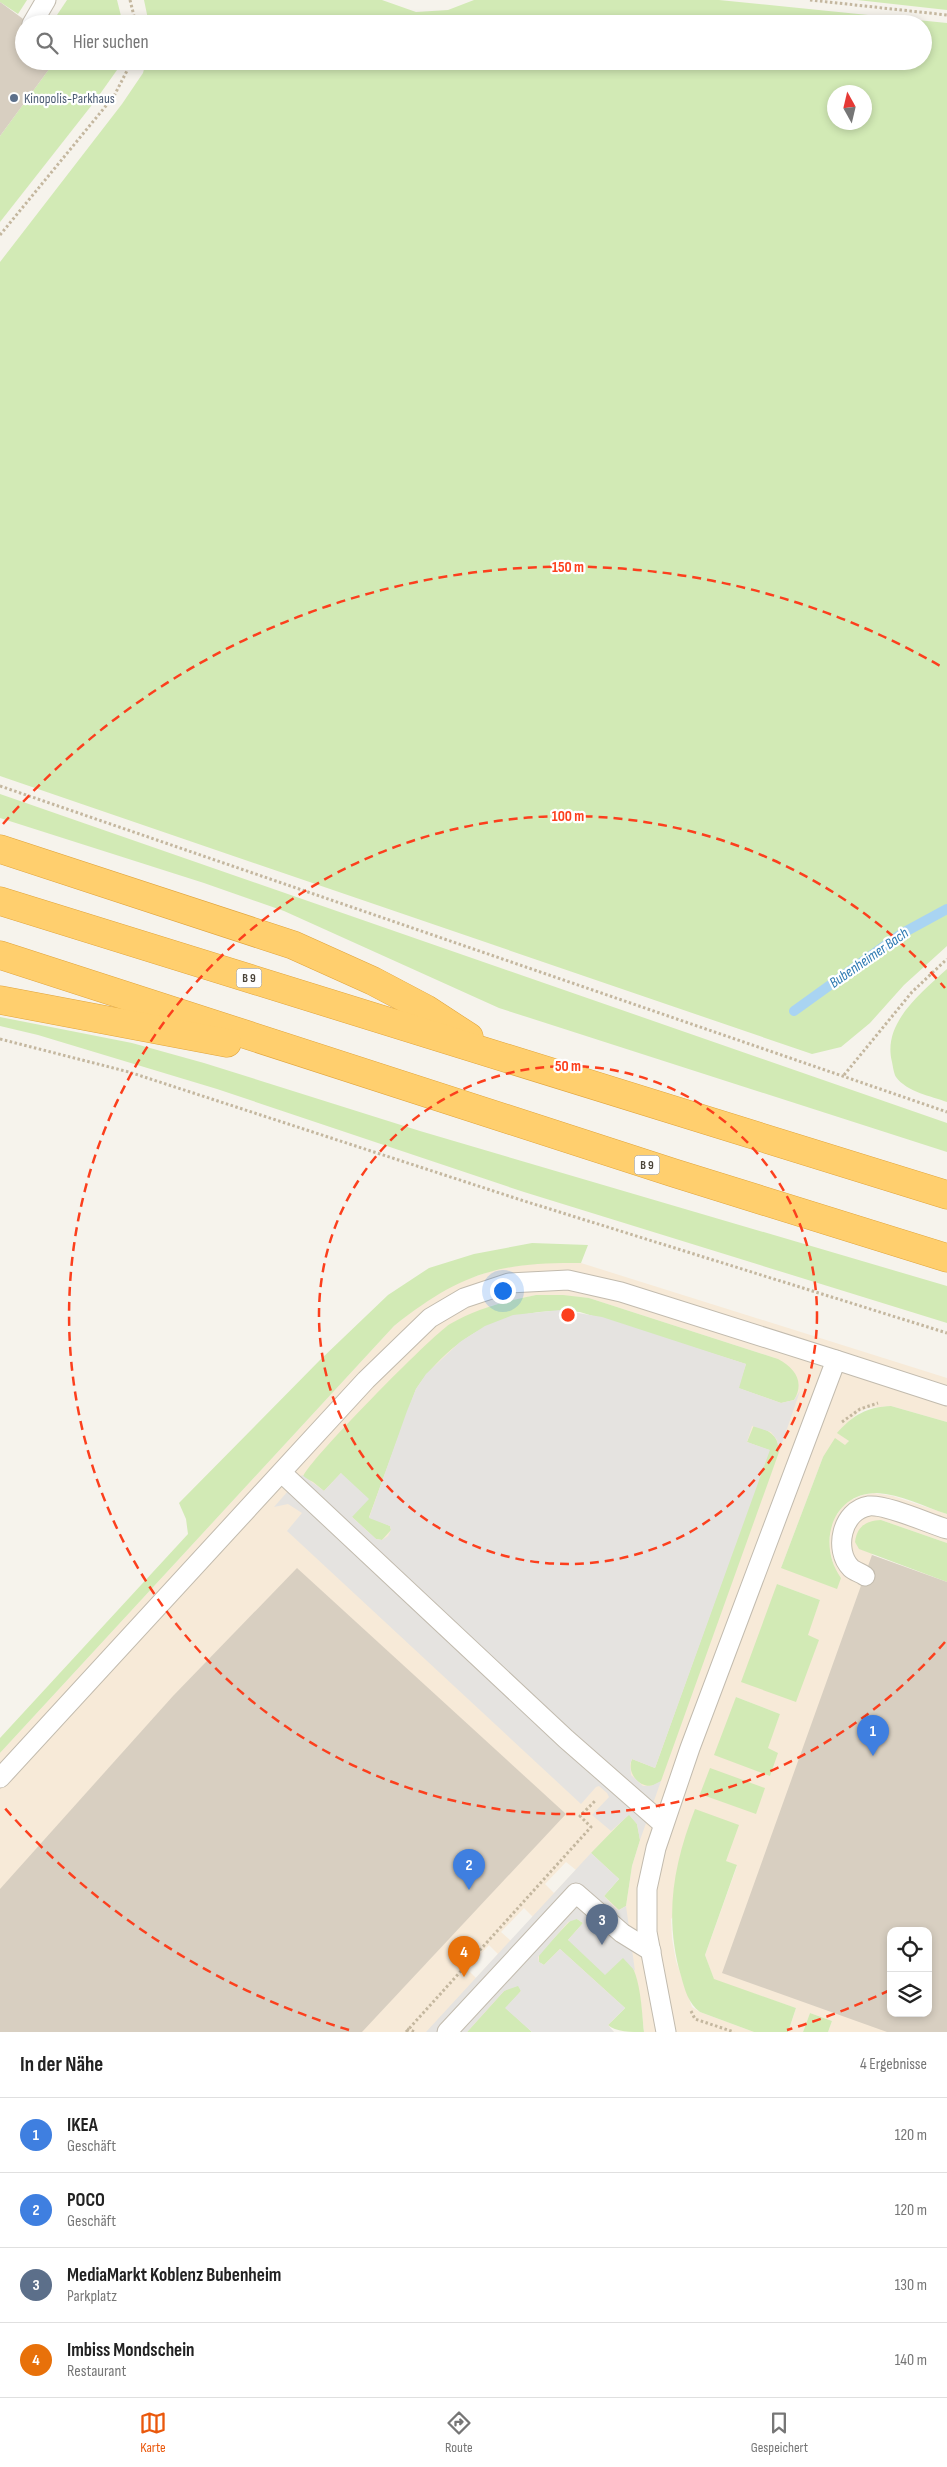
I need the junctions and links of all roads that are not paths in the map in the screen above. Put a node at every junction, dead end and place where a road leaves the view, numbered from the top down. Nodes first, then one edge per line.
1 (46, 0) edge
2 (37, 15) edge
3 (0, 849) edge
4 (0, 901) edge
5 (0, 954) edge
6 (0, 1000) edge
7 (497, 1055) junction
8 (349, 1067) junction
9 (947, 1195) edge
10 (947, 1258) edge
11 (836, 1360) junction
12 (947, 1396) edge
13 (282, 1473) junction
14 (947, 1530) edge
15 (865, 1576) dead end
16 (0, 1778) edge
17 (663, 1824) junction
18 (650, 1952) junction
19 (447, 2032) edge
20 (666, 2032) edge

1 - 2 lane
3 - 7 highway
4 - 7 highway, B 9
5 - 8 highway, B 9
6 - 8 highway
7 - 9 highway, B 9
8 - 10 highway, B 9
11 - 12 lane
11 - 13 lane
11 - 17 lane
13 - 16 lane
13 - 17 lane
14 - 15 lane
17 - 18 lane
18 - 19 lane
18 - 20 lane

